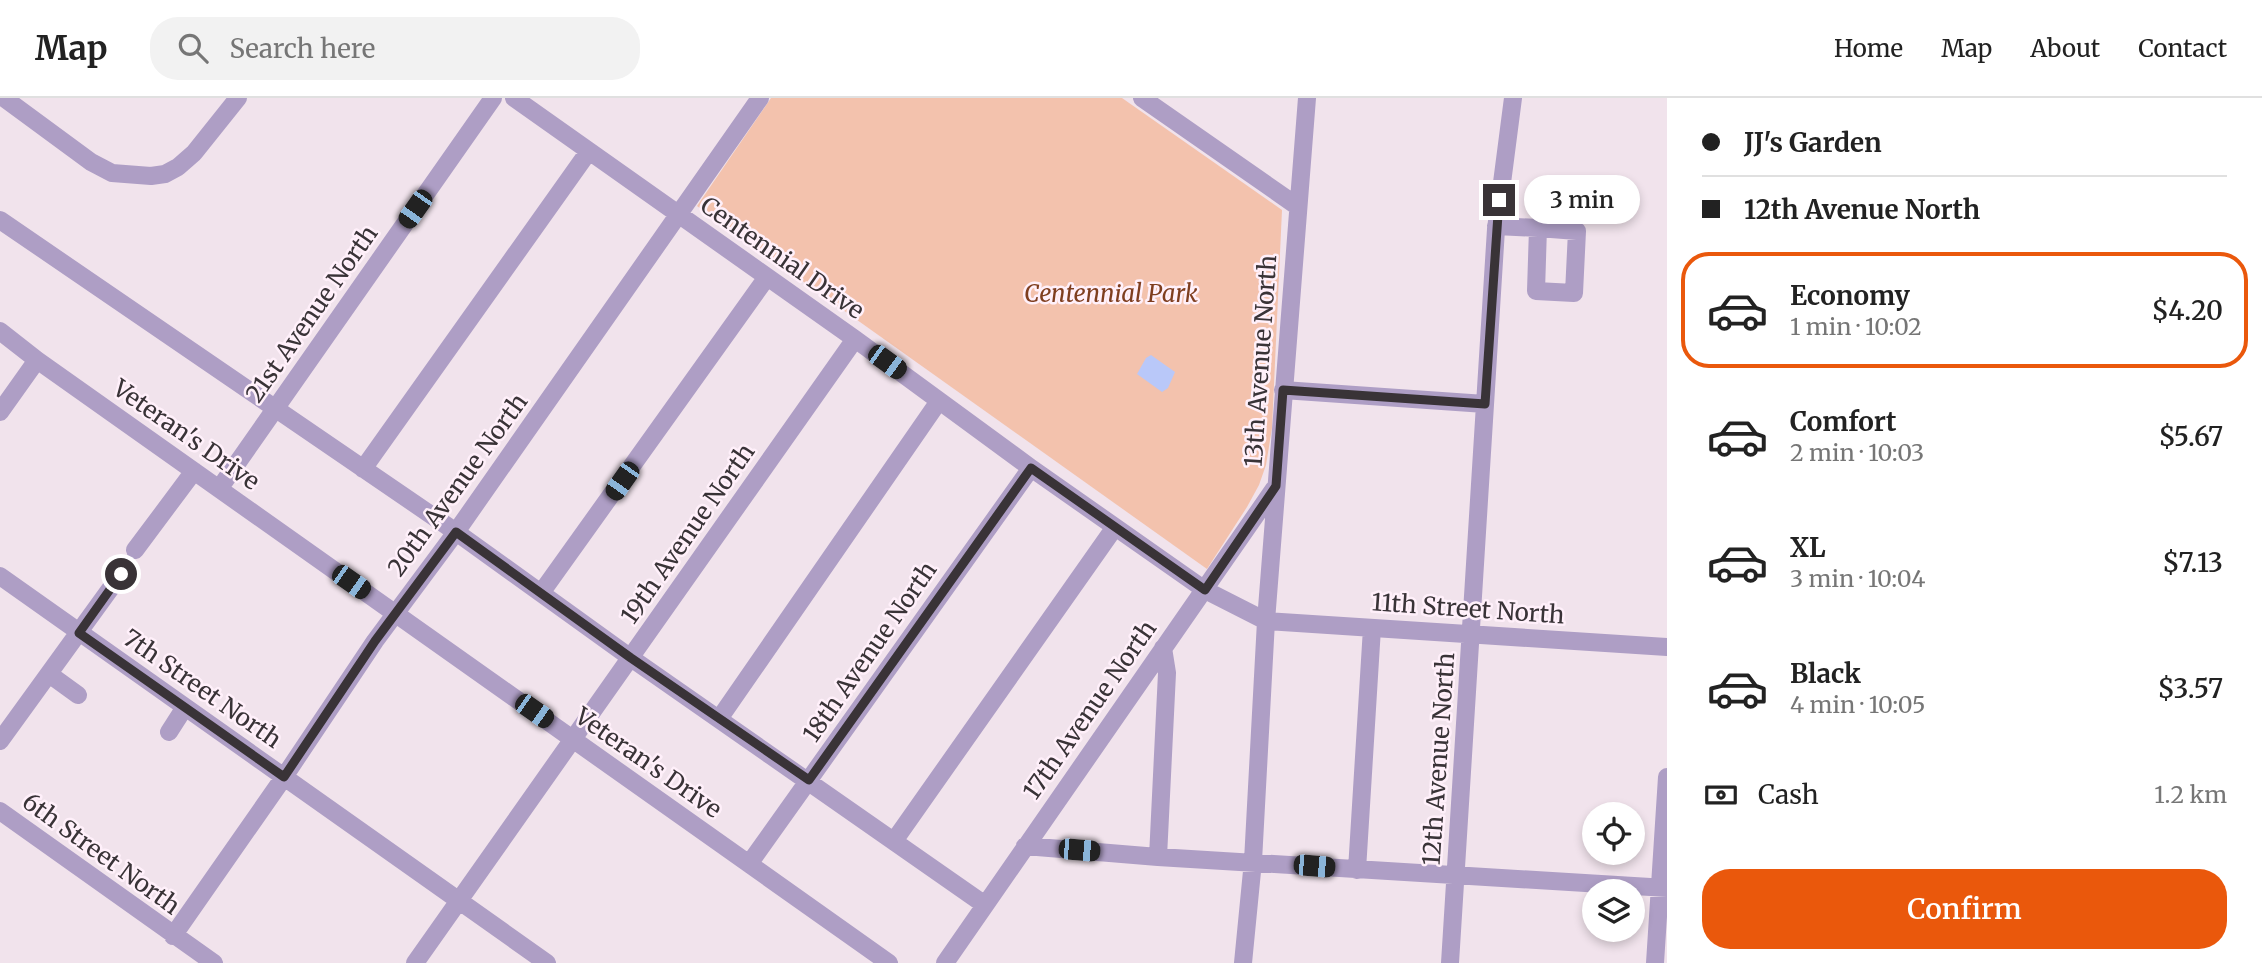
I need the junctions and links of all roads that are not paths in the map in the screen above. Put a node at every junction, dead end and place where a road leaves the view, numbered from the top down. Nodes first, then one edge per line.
1 (4, 98) edge
2 (238, 98) edge
3 (493, 98) edge
4 (514, 98) edge
5 (760, 98) edge
6 (1142, 98) edge
7 (1307, 98) edge
8 (1513, 98) edge
9 (589, 151) junction
10 (1297, 206) junction
11 (678, 215) junction
12 (0, 220) edge
13 (1496, 226) junction
14 (1538, 228) dead end
15 (767, 278) junction
16 (0, 331) edge
17 (855, 339) junction
18 (37, 360) junction
19 (1283, 390) junction
20 (939, 401) junction
21 (1485, 404) junction
22 (275, 410) junction
23 (0, 412) edge
24 (1031, 468) junction
25 (363, 469) junction
26 (194, 471) junction
27 (1276, 486) junction
28 (219, 489) junction
29 (1115, 527) junction
30 (456, 532) junction
31 (135, 550) dead end
32 (121, 574) dead end
33 (2, 581) edge
34 (1205, 590) junction
35 (541, 593) junction
36 (395, 613) junction
37 (1266, 621) junction
38 (1372, 628) junction
39 (79, 633) junction
40 (1471, 634) junction
41 (1667, 647) edge
42 (1163, 648) junction
43 (631, 658) junction
44 (49, 674) junction
45 (78, 695) dead end
46 (185, 707) junction
47 (719, 719) junction
48 (169, 732) dead end
49 (573, 739) junction
50 (0, 741) edge
51 (284, 777) junction
52 (1667, 777) edge
53 (809, 780) junction
54 (0, 811) edge
55 (894, 841) junction
56 (1025, 846) junction
57 (1158, 857) junction
58 (1253, 861) junction
59 (749, 864) junction
60 (1357, 870) junction
61 (1456, 876) junction
62 (1664, 888) edge
63 (459, 901) junction
64 (985, 905) junction
65 (173, 936) junction
66 (214, 963) edge
67 (415, 963) edge
68 (547, 963) edge
69 (889, 963) edge
70 (945, 963) edge
71 (1243, 963) edge
72 (1450, 963) edge
73 (1655, 963) edge

1 - 2 street
3 - 22 street, 21st Avenue North
4 - 9 street, Centennial Drive
5 - 11 street, 20th Avenue North
6 - 10 street
7 - 10 street, 13th Avenue North
8 - 13 street, 12th Avenue North
9 - 11 street, Centennial Drive
9 - 25 street
10 - 19 street, 13th Avenue North
11 - 15 street, Centennial Drive
11 - 30 street, 20th Avenue North
12 - 22 street
13 - 14 street
13 - 21 street, 12th Avenue North
15 - 17 street, Centennial Drive
15 - 35 street
16 - 18 street, Veteran's Drive
17 - 20 street, Centennial Drive
17 - 43 street, 19th Avenue North
18 - 23 street
18 - 26 street, Veteran's Drive
19 - 21 street
19 - 27 street, 13th Avenue North
20 - 24 street, Centennial Drive
20 - 47 street
21 - 40 street, 12th Avenue North
22 - 25 street
22 - 28 street, 21st Avenue North
24 - 29 street, Centennial Drive
24 - 53 street, 18th Avenue North
25 - 30 street
26 - 28 street, Veteran's Drive
26 - 31 street
27 - 34 street, 17th Avenue North
27 - 37 street, 13th Avenue North
28 - 36 street, Veteran's Drive
29 - 34 street, Centennial Drive
29 - 55 street
30 - 35 street
30 - 36 street, 20th Avenue North
32 - 39 street
33 - 39 street, 7th Street North
34 - 37 street, Centennial Drive
34 - 42 street, 17th Avenue North
35 - 43 street
36 - 49 street, Veteran's Drive
36 - 51 street, 20th Avenue North
37 - 38 street, 11th Street North
37 - 58 street, 13th Avenue North
38 - 40 street, 11th Street North
38 - 60 street
39 - 44 street
39 - 46 street, 7th Street North
40 - 41 street, 11th Street North
40 - 61 street, 12th Avenue North
42 - 56 street, 17th Avenue North
42 - 57 street
43 - 47 street
43 - 49 street, 19th Avenue North
44 - 45 street
44 - 50 street
46 - 48 street
46 - 51 street, 7th Street North
47 - 53 street
49 - 59 street, Veteran's Drive
49 - 63 street, 19th Avenue North
51 - 63 street, 7th Street North
51 - 65 street, 20th Avenue North
52 - 62 street
53 - 55 street
53 - 59 street, 18th Avenue North
54 - 65 street, 6th Street North
55 - 64 street
56 - 57 street
56 - 64 street, 17th Avenue North
57 - 58 street
58 - 60 street
58 - 71 street, 13th Avenue North
59 - 69 street, Veteran's Drive
60 - 61 street
61 - 62 street
61 - 72 street, 12th Avenue North
62 - 73 street
63 - 67 street, 19th Avenue North
63 - 68 street, 7th Street North
64 - 70 street, 17th Avenue North
65 - 66 street, 6th Street North

